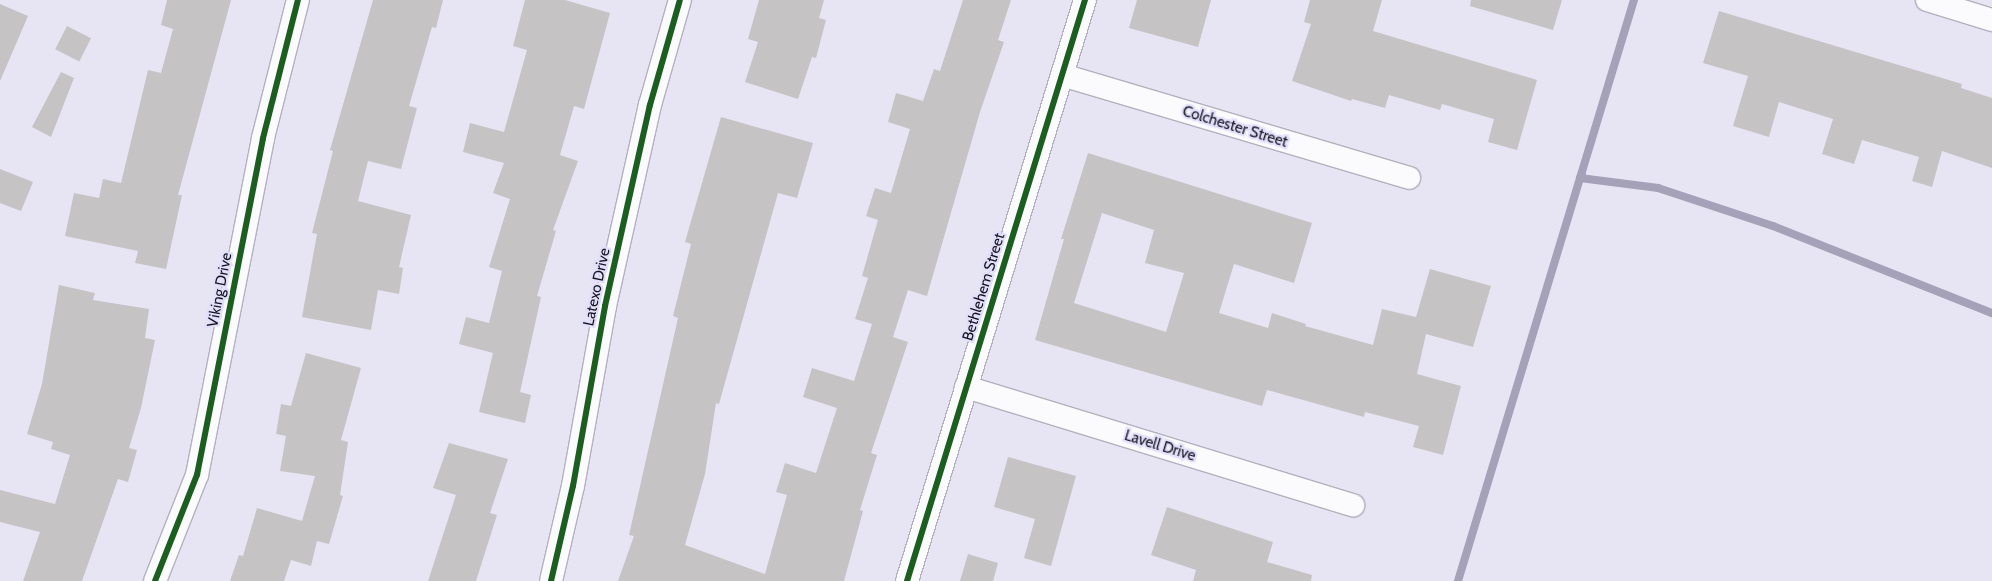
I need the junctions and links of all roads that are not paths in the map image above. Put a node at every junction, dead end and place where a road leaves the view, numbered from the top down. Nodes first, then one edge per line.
1 (298, 0) edge
2 (680, 0) edge
3 (1085, 0) edge
4 (1927, 0) edge
5 (1982, 11) edge
6 (1062, 75) junction
7 (1409, 178) dead end
8 (966, 387) junction
9 (1353, 505) dead end
10 (155, 581) edge
11 (551, 581) edge
12 (907, 581) edge

1 - 10 street, Viking Drive
2 - 11 street, Latexo Drive
3 - 6 street, Bethlehem Street
4 - 5 street
6 - 7 street, Colchester Street
6 - 8 street, Bethlehem Street
8 - 9 street, Lavell Drive
8 - 12 street, Bethlehem Street

